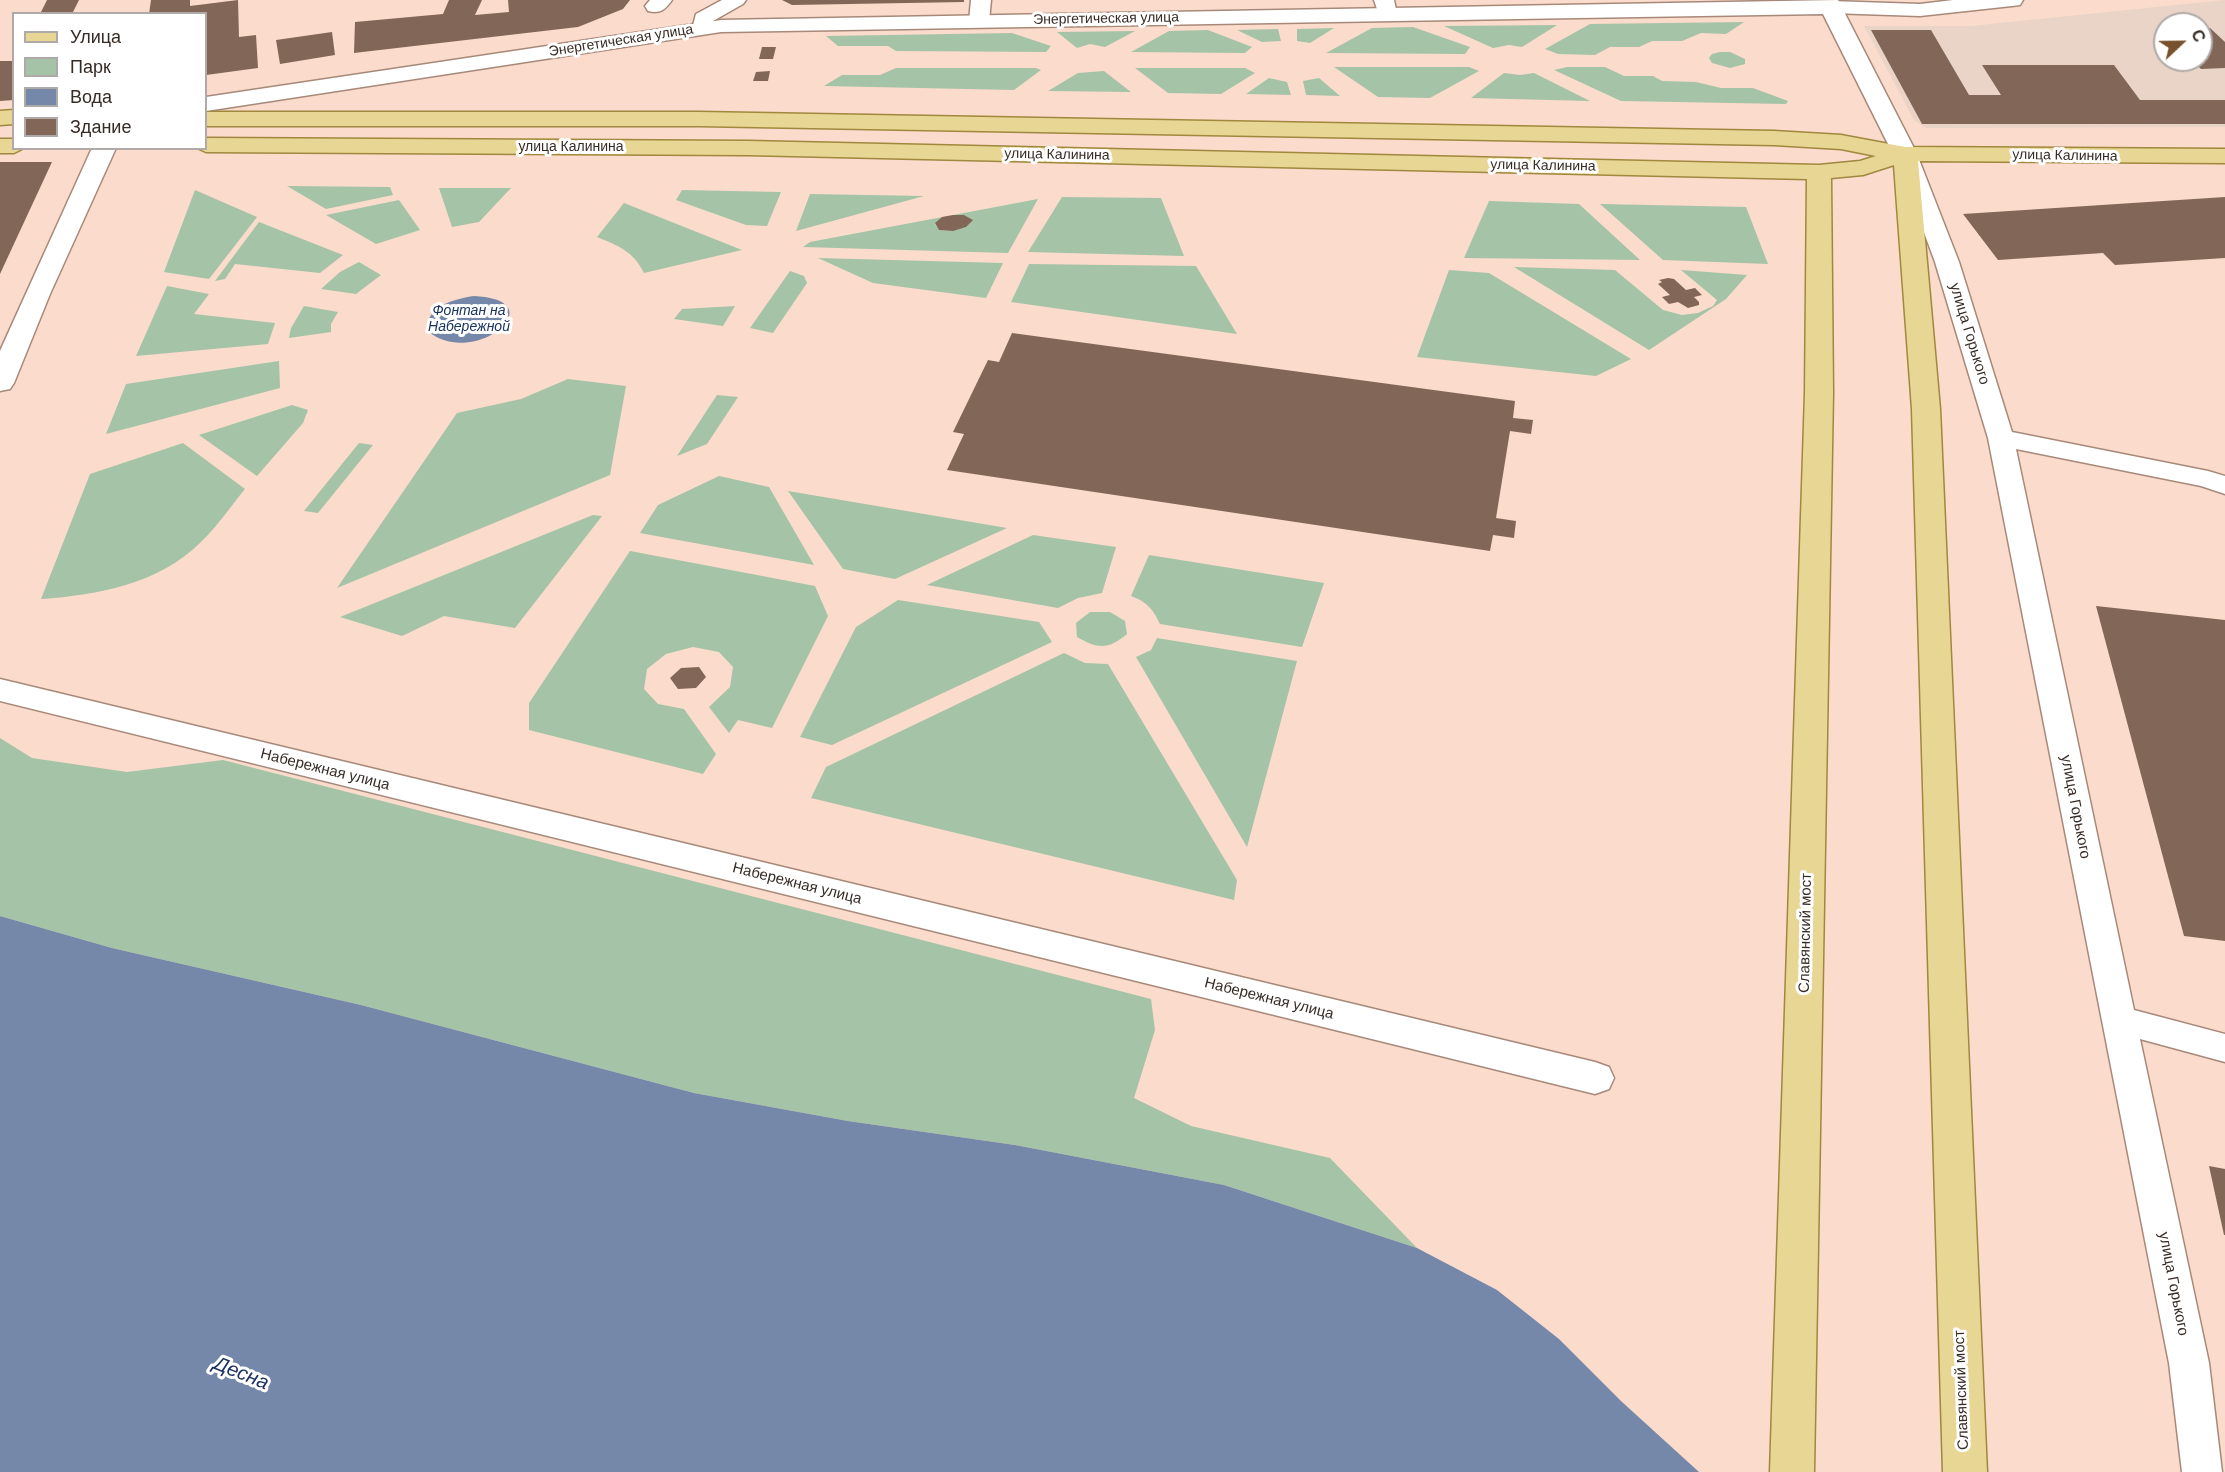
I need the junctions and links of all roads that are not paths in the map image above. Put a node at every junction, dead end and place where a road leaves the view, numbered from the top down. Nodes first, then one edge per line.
1 (736, 0) edge
2 (2012, 0) edge
3 (1828, 3) edge
4 (1386, 7) edge
5 (980, 11) edge
6 (702, 29) junction
7 (207, 104) edge
8 (207, 119) edge
9 (207, 146) edge
10 (103, 150) edge
11 (1905, 154) junction
12 (2225, 156) edge
13 (1819, 172) junction
14 (0, 383) edge
15 (1926, 409) joint
16 (2001, 438) junction
17 (2225, 486) edge
18 (0, 690) edge
19 (2118, 1019) junction
20 (2225, 1048) edge
21 (1594, 1078) dead end
22 (1792, 1472) edge
23 (1965, 1472) edge
24 (2202, 1472) edge

1 - 6 lane
2 - 3 street, Энергетическая улица
3 - 4 street, Энергетическая улица
3 - 11 street, улица Горького
4 - 5 street, Энергетическая улица
5 - 6 street, Энергетическая улица
6 - 7 street, Энергетическая улица
8 - 11 main road, улица Калинина
9 - 13 main road, улица Калинина
10 - 14 street
11 - 12 main road, улица Калинина
11 - 13 main road, улица Калинина
11 - 15 main road, улица Горького
11 - 16 lane, улица Горького
13 - 22 main road, Славянский мост
15 - 23 main road, Славянский мост
16 - 17 lane
16 - 19 lane, улица Горького
18 - 21 street, Набережная улица
19 - 20 lane
19 - 24 lane, улица Горького

